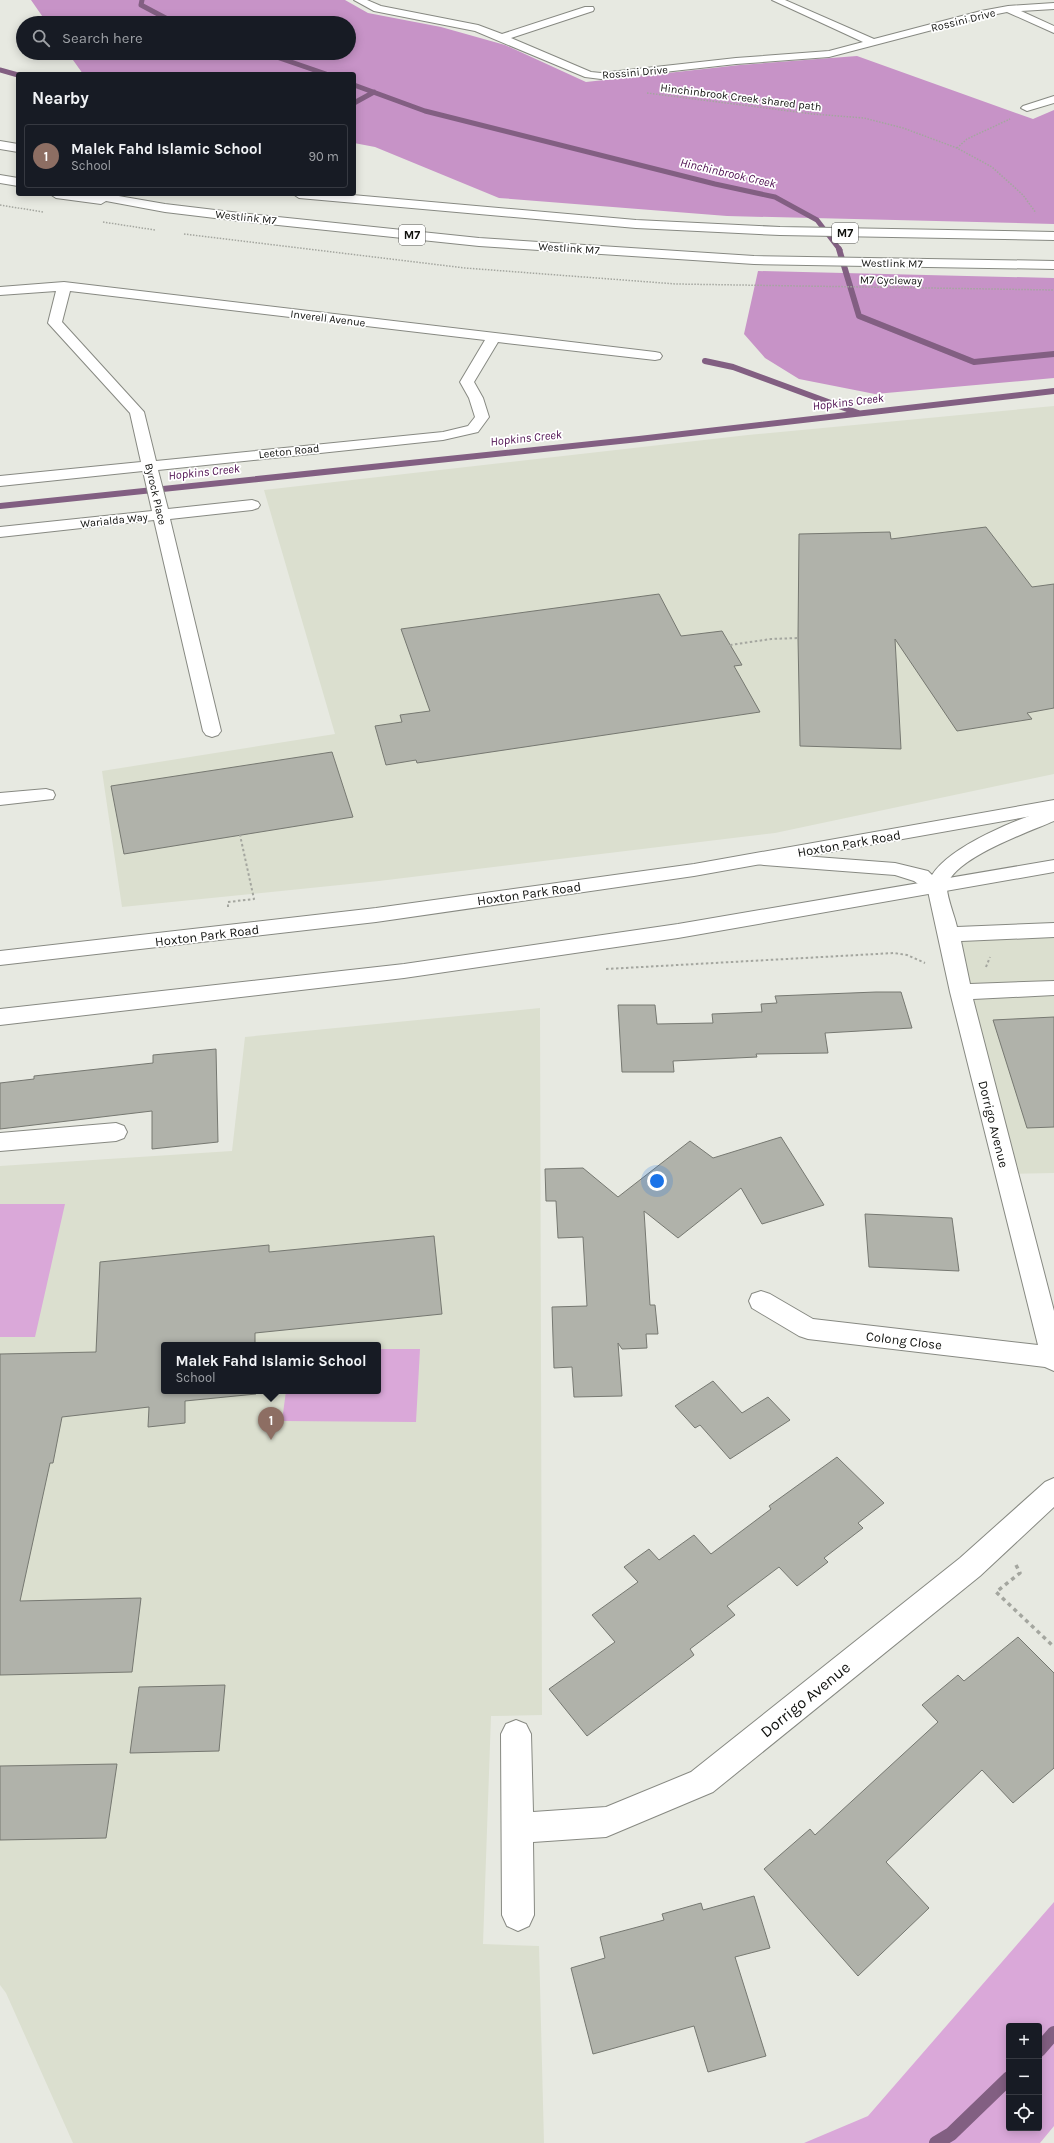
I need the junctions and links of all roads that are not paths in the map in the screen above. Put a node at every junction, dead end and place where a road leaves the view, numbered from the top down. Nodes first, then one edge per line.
1 (359, 0) edge
2 (777, 0) edge
3 (1054, 6) edge
4 (588, 9) dead end
5 (1008, 9) junction
6 (1054, 30) edge
7 (504, 37) junction
8 (874, 43) junction
9 (1054, 99) edge
10 (1027, 108) road end
11 (0, 144) edge
12 (16, 148) edge
13 (0, 150) edge
14 (16, 153) edge
15 (0, 179) edge
16 (16, 182) edge
17 (0, 187) edge
18 (16, 189) edge
19 (72, 196) edge
20 (97, 196) edge
21 (322, 196) edge
22 (165, 208) junction
23 (1054, 236) edge
24 (1054, 265) edge
25 (64, 286) junction
26 (0, 291) edge
27 (493, 338) junction
28 (655, 356) dead end
29 (149, 465) junction
30 (0, 482) edge
31 (252, 505) dead end
32 (161, 515) junction
33 (0, 532) edge
34 (212, 732) dead end
35 (46, 795) dead end
36 (0, 799) edge
37 (1054, 806) edge
38 (1054, 814) edge
39 (764, 859) junction
40 (1054, 866) edge
41 (937, 888) junction
42 (1054, 930) edge
43 (949, 934) junction
44 (0, 958) edge
45 (1054, 988) edge
46 (961, 992) junction
47 (0, 1017) edge
48 (116, 1132) dead end
49 (0, 1142) edge
50 (761, 1301) dead end
51 (1054, 1359) edge
52 (1054, 1490) edge
53 (516, 1734) dead end
54 (518, 1828) junction
55 (518, 1915) dead end

1 - 7 main road, Rossini Drive
2 - 8 main road
3 - 5 main road, Rossini Drive
4 - 7 main road
5 - 6 main road
5 - 8 main road, Rossini Drive
7 - 8 main road, Rossini Drive
9 - 10 main road
11 - 12 main road
13 - 14 main road
15 - 16 main road
17 - 18 main road
19 - 22 main road
20 - 22 main road, Westlink M7 / M7
21 - 23 main road, M7
22 - 24 main road, Westlink M7 / M7
25 - 26 main road, Inverell Avenue
25 - 27 main road, Inverell Avenue
25 - 29 main road, Byrock Place
27 - 28 main road, Inverell Avenue
27 - 29 main road, Leeton Road
29 - 30 main road, Leeton Road
29 - 32 main road, Byrock Place
31 - 32 main road, Warialda Way
32 - 33 main road, Warialda Way
32 - 34 main road, Byrock Place
35 - 36 main road
37 - 39 main road, Hoxton Park Road
38 - 41 main road
39 - 41 main road
39 - 44 main road, Hoxton Park Road
40 - 41 main road
41 - 43 main road, Dorrigo Avenue
41 - 47 main road
42 - 43 main road
43 - 46 main road, Dorrigo Avenue
45 - 46 main road
46 - 51 main road, Dorrigo Avenue
48 - 49 main road
50 - 51 main road, Colong Close
52 - 54 main road, Dorrigo Avenue
53 - 54 main road
54 - 55 main road

